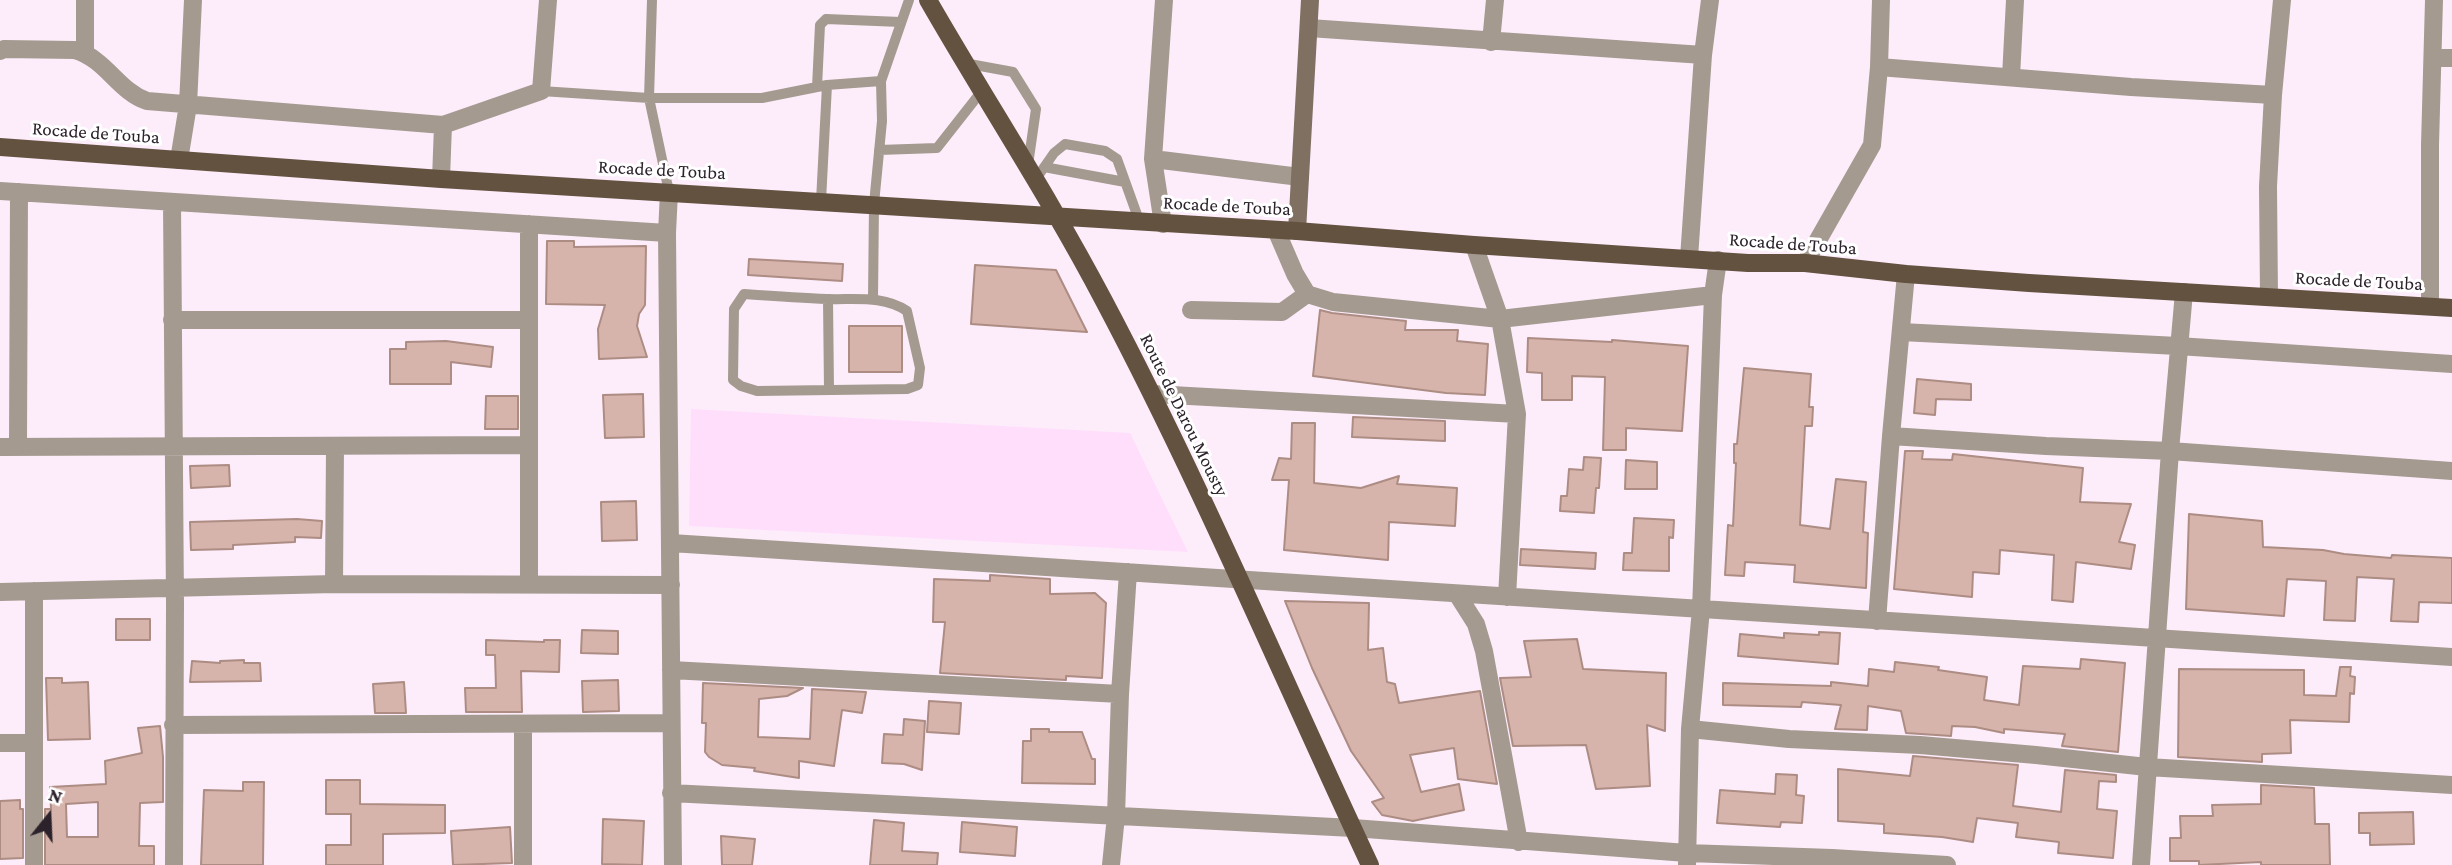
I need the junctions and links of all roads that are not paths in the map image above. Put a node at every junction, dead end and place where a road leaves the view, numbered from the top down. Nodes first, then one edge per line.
1 (85, 0) edge
2 (193, 0) edge
3 (548, 0) edge
4 (652, 0) edge
5 (909, 0) edge
6 (928, 0) edge
7 (1164, 0) edge
8 (1310, 0) edge
9 (1495, 0) edge
10 (1710, 0) edge
11 (1881, 0) edge
12 (2015, 0) edge
13 (2282, 0) edge
14 (2434, 0) edge
15 (901, 22) junction
16 (1309, 28) junction
17 (1491, 42) junction
18 (0, 51) edge
19 (85, 53) junction
20 (1703, 55) junction
21 (2433, 58) junction
22 (2452, 58) edge
23 (964, 63) junction
24 (1879, 67) junction
25 (2011, 77) junction
26 (881, 81) junction
27 (822, 86) junction
28 (541, 91) junction
29 (981, 92) junction
30 (2273, 95) junction
31 (649, 98) junction
32 (188, 105) junction
33 (443, 125) junction
34 (0, 147) edge
35 (879, 149) junction
36 (1153, 159) junction
37 (179, 160) junction
38 (1036, 171) junction
39 (1300, 177) junction
40 (440, 179) junction
41 (1125, 182) junction
42 (0, 191) edge
43 (19, 192) junction
44 (669, 192) junction
45 (821, 201) junction
46 (172, 202) junction
47 (874, 204) junction
48 (1059, 216) junction
49 (1140, 223) junction
50 (529, 224) junction
51 (1163, 224) junction
52 (1276, 230) junction
53 (1297, 231) junction
54 (667, 233) junction
55 (1474, 245) junction
56 (1689, 258) junction
57 (1718, 260) junction
58 (1805, 263) junction
59 (1906, 274) junction
60 (2184, 292) junction
61 (1307, 294) junction
62 (1713, 295) junction
63 (2269, 297) junction
64 (828, 299) junction
65 (873, 299) junction
66 (2430, 306) junction
67 (2452, 308) edge
68 (1191, 310) dead end
69 (1500, 318) junction
70 (172, 320) junction
71 (528, 320) junction
72 (1901, 332) junction
73 (2178, 346) junction
74 (2452, 364) edge
75 (830, 390) junction
76 (1153, 394) junction
77 (1517, 414) junction
78 (1891, 436) junction
79 (528, 445) junction
80 (335, 446) junction
81 (9, 447) edge
82 (173, 447) junction
83 (2170, 451) junction
84 (2452, 471) edge
85 (671, 543) junction
86 (1128, 572) junction
87 (1240, 579) junction
88 (334, 584) junction
89 (529, 584) junction
90 (671, 585) junction
91 (175, 588) junction
92 (0, 592) edge
93 (34, 592) junction
94 (1457, 594) junction
95 (1507, 597) junction
96 (1701, 609) junction
97 (1877, 621) junction
98 (2157, 638) junction
99 (2452, 657) edge
100 (671, 670) junction
101 (1120, 694) junction
102 (670, 723) junction
103 (523, 724) junction
104 (173, 725) junction
105 (1690, 729) junction
106 (0, 743) edge
107 (34, 743) junction
108 (2147, 767) junction
109 (2452, 785) edge
110 (671, 793) junction
111 (1116, 816) junction
112 (1353, 828) junction
113 (1519, 842) junction
114 (1687, 859) edge
115 (34, 865) edge
116 (174, 865) edge
117 (523, 865) edge
118 (673, 865) edge
119 (1111, 865) edge
120 (1370, 865) edge
121 (1947, 865) edge
122 (2141, 865) edge

1 - 19 street
2 - 32 street
3 - 28 street
4 - 31 lane
5 - 15 lane
6 - 23 main road, Route de Darou Mousty
7 - 36 street
8 - 16 street
9 - 17 street
10 - 20 street
11 - 24 street
12 - 25 street
13 - 30 street
14 - 21 street
15 - 26 lane
15 - 27 lane
16 - 17 street
16 - 39 street
17 - 20 street
18 - 19 street
19 - 32 street
20 - 56 street
21 - 22 street
21 - 66 street
23 - 29 main road, Route de Darou Mousty
23 - 38 lane
24 - 25 street
24 - 58 street
25 - 30 street
26 - 27 lane
26 - 35 lane
27 - 31 lane
27 - 45 lane
28 - 31 lane
28 - 33 street
29 - 35 lane
29 - 38 main road, Route de Darou Mousty
30 - 63 street
31 - 44 lane
32 - 33 street
32 - 37 street
33 - 40 street
34 - 37 main road, Rocade de Touba
35 - 47 lane
36 - 39 street
36 - 51 street
37 - 40 main road, Rocade de Touba
38 - 41 lane
38 - 41 lane
38 - 48 main road, Route de Darou Mousty
39 - 53 street
40 - 44 main road, Rocade de Touba
41 - 49 lane
42 - 43 street
43 - 46 street
43 - 81 street
44 - 45 main road, Rocade de Touba
44 - 54 street
45 - 47 main road, Rocade de Touba
46 - 50 street
46 - 70 street
47 - 48 main road, Rocade de Touba
47 - 65 lane
48 - 49 main road, Rocade de Touba
48 - 76 main road, Route de Darou Mousty
49 - 51 main road, Rocade de Touba
50 - 54 street
50 - 71 street
51 - 52 main road, Rocade de Touba
52 - 53 main road, Rocade de Touba
52 - 61 street
53 - 55 main road, Rocade de Touba
54 - 85 street
55 - 56 main road, Rocade de Touba
55 - 69 street
56 - 57 main road, Rocade de Touba
57 - 58 main road, Rocade de Touba
57 - 62 street
58 - 59 main road, Rocade de Touba
59 - 60 main road, Rocade de Touba
59 - 72 street
60 - 63 main road, Rocade de Touba
60 - 73 street
61 - 68 street
61 - 69 street
62 - 69 street
62 - 96 street
63 - 66 main road, Rocade de Touba
64 - 65 lane
64 - 75 lane
64 - 75 lane
65 - 75 lane
66 - 67 main road, Rocade de Touba
69 - 77 street
70 - 71 street
70 - 82 street
71 - 79 street
72 - 73 street
72 - 78 street
73 - 74 street
73 - 83 street
76 - 77 street
76 - 87 main road, Route de Darou Mousty
77 - 95 street
78 - 83 street
78 - 97 street
79 - 80 street
79 - 89 street
80 - 82 street
80 - 88 street
81 - 82 street
82 - 91 street
83 - 84 street
83 - 98 street
85 - 86 street
85 - 90 street
86 - 87 street
86 - 101 street
87 - 94 street
87 - 112 main road, Route de Darou Mousty
88 - 89 street
88 - 91 street
89 - 90 street
90 - 100 street
91 - 93 street
91 - 104 street
92 - 93 street
93 - 107 street
94 - 95 street
94 - 113 street
95 - 96 street
96 - 97 street
96 - 105 street
97 - 98 street
98 - 99 street
98 - 108 street
100 - 101 street
100 - 102 street
101 - 111 street
102 - 103 street
102 - 110 street
103 - 104 street
103 - 117 street
104 - 116 street
105 - 108 street
105 - 114 street
106 - 107 street
107 - 115 street
108 - 109 street
108 - 122 street
110 - 111 street
110 - 118 street
111 - 112 street
111 - 119 street
112 - 113 street
112 - 120 main road, Route de Darou Mousty
113 - 114 street
114 - 121 street

